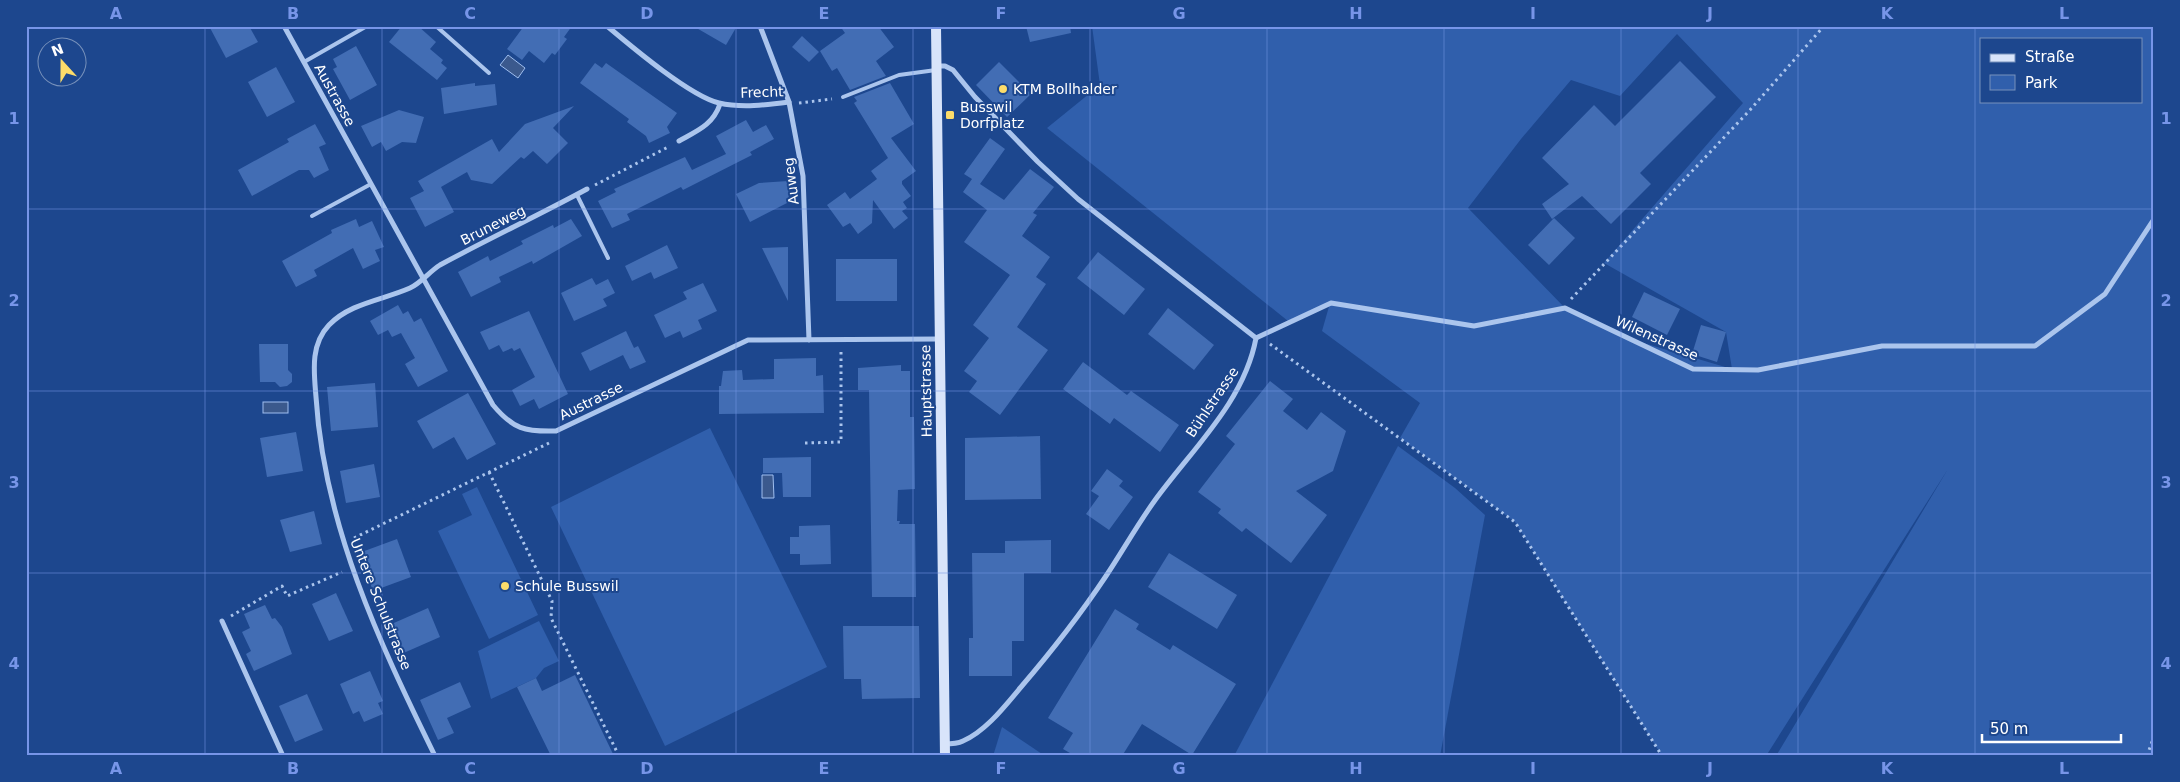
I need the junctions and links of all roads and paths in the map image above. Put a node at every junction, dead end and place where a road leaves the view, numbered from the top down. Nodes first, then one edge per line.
1 (284, 26) edge
2 (367, 26) edge
3 (436, 26) edge
4 (608, 26) edge
5 (760, 26) edge
6 (936, 26) edge
7 (1824, 26) edge
8 (304, 62) junction
9 (936, 68) junction
10 (489, 73) dead end
11 (843, 97) joint
12 (789, 102) junction
13 (720, 104) junction
14 (679, 141) joint
15 (372, 184) junction
16 (587, 189) joint
17 (577, 195) junction
18 (312, 216) dead end
19 (2154, 219) edge
20 (608, 258) dead end
21 (422, 279) junction
22 (1565, 308) junction
23 (1256, 338) junction
24 (939, 339) junction
25 (808, 340) junction
26 (840, 340) junction
27 (556, 430) junction
28 (805, 443) dead end
29 (489, 472) junction
30 (357, 536) dead end
31 (346, 571) dead end
32 (224, 620) joint
33 (2154, 736) edge
34 (944, 744) junction
35 (283, 756) edge
36 (434, 756) edge
37 (619, 756) edge
38 (944, 756) edge
39 (1662, 756) edge
40 (2147, 756) edge

1 - 8 street, Austrasse
2 - 8 lane, Austrasse
3 - 10 lane
4 - 13 street, Frecht
5 - 12 street, Auweg
6 - 9 street, Hauptstrasse
7 - 22 path
8 - 15 street, Austrasse
9 - 11 lane
9 - 23 street
9 - 24 street, Hauptstrasse
11 - 12 path, Frecht
12 - 13 street, Frecht
12 - 25 street, Auweg
13 - 14 street
14 - 16 path
15 - 18 lane
15 - 21 street, Austrasse
16 - 17 street, Bruneweg
17 - 20 lane
17 - 21 street, Bruneweg
19 - 22 street, Wilenstrasse
21 - 27 street, Austrasse
21 - 36 street, Untere Schulstrasse
22 - 23 street
23 - 34 street, Bühlstrasse
23 - 39 path
24 - 26 street, Austrasse
24 - 34 street, Hauptstrasse
25 - 26 street, Austrasse
25 - 27 street, Austrasse
26 - 28 path
27 - 29 path
29 - 30 path
29 - 37 path
31 - 32 path
32 - 35 street
33 - 40 path
34 - 38 street, Hauptstrasse

